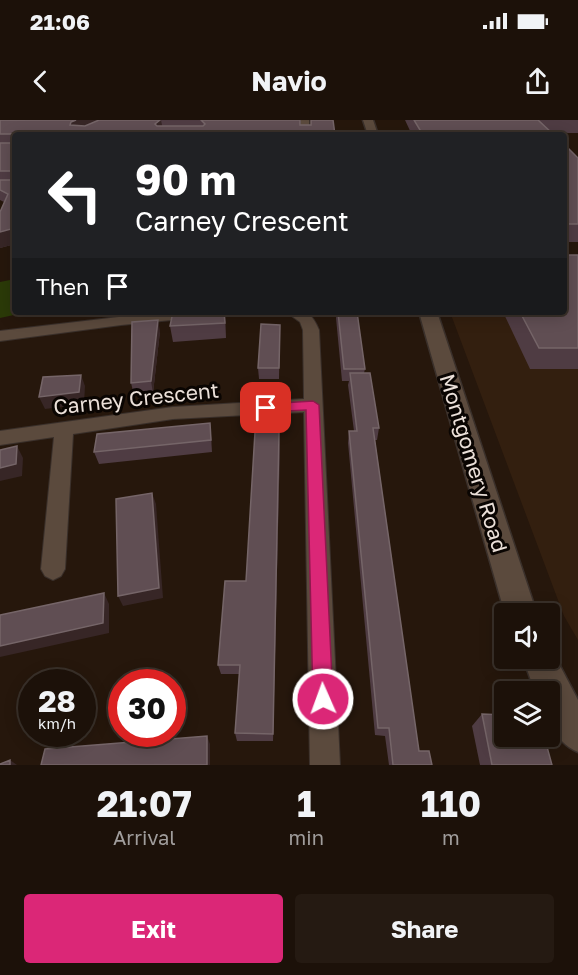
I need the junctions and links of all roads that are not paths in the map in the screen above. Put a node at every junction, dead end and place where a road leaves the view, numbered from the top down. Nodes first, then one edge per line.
1 (178, 315) edge
2 (299, 315) edge
3 (429, 315) edge
4 (0, 336) edge
5 (313, 405) junction
6 (64, 427) junction
7 (0, 438) edge
8 (52, 569) dead end
9 (518, 603) edge
10 (543, 669) edge
11 (578, 734) edge
12 (325, 765) edge

1 - 4 street
2 - 5 street
3 - 9 street, Montgomery Road
5 - 6 street, Carney Crescent
5 - 12 street
6 - 7 street, Carney Crescent
6 - 8 street
10 - 11 street

